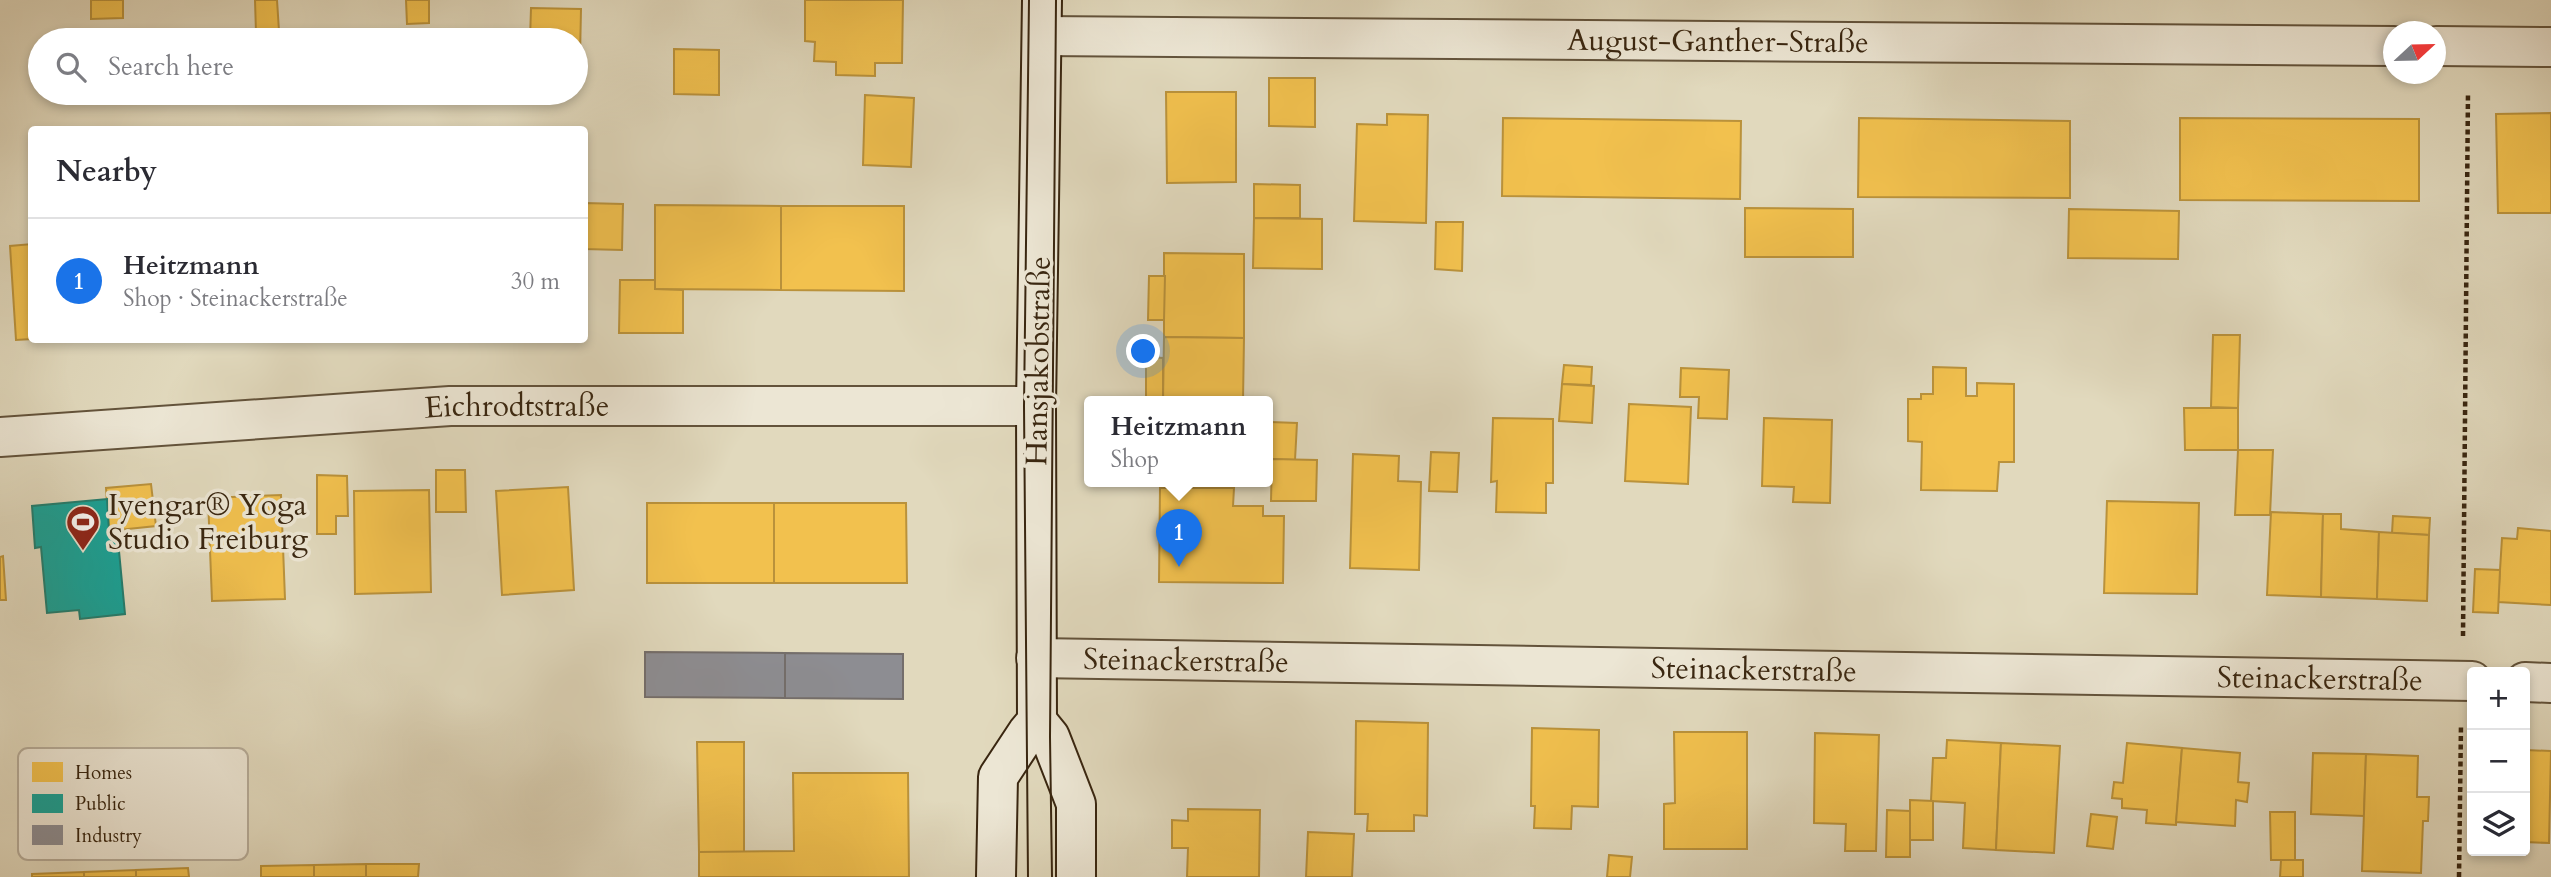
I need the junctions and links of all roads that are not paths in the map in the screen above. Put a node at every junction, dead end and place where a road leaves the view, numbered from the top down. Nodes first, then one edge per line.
1 (1042, 18) edge
2 (2383, 46) edge
3 (2452, 47) edge
4 (2551, 47) edge
5 (1036, 406) junction
6 (0, 437) edge
7 (1036, 658) junction
8 (2467, 681) edge
9 (2530, 682) edge
10 (2551, 683) edge
11 (1037, 721) junction
12 (996, 877) edge
13 (1076, 877) edge

1 - 2 street, August-Ganther-Straße
1 - 5 street, Hansjakobstraße
3 - 4 street
5 - 6 street, Eichrodtstraße
5 - 7 street, Hansjakobstraße
7 - 8 street, Steinackerstraße
7 - 11 street, Hansjakobstraße
9 - 10 street
11 - 12 street
11 - 13 street

